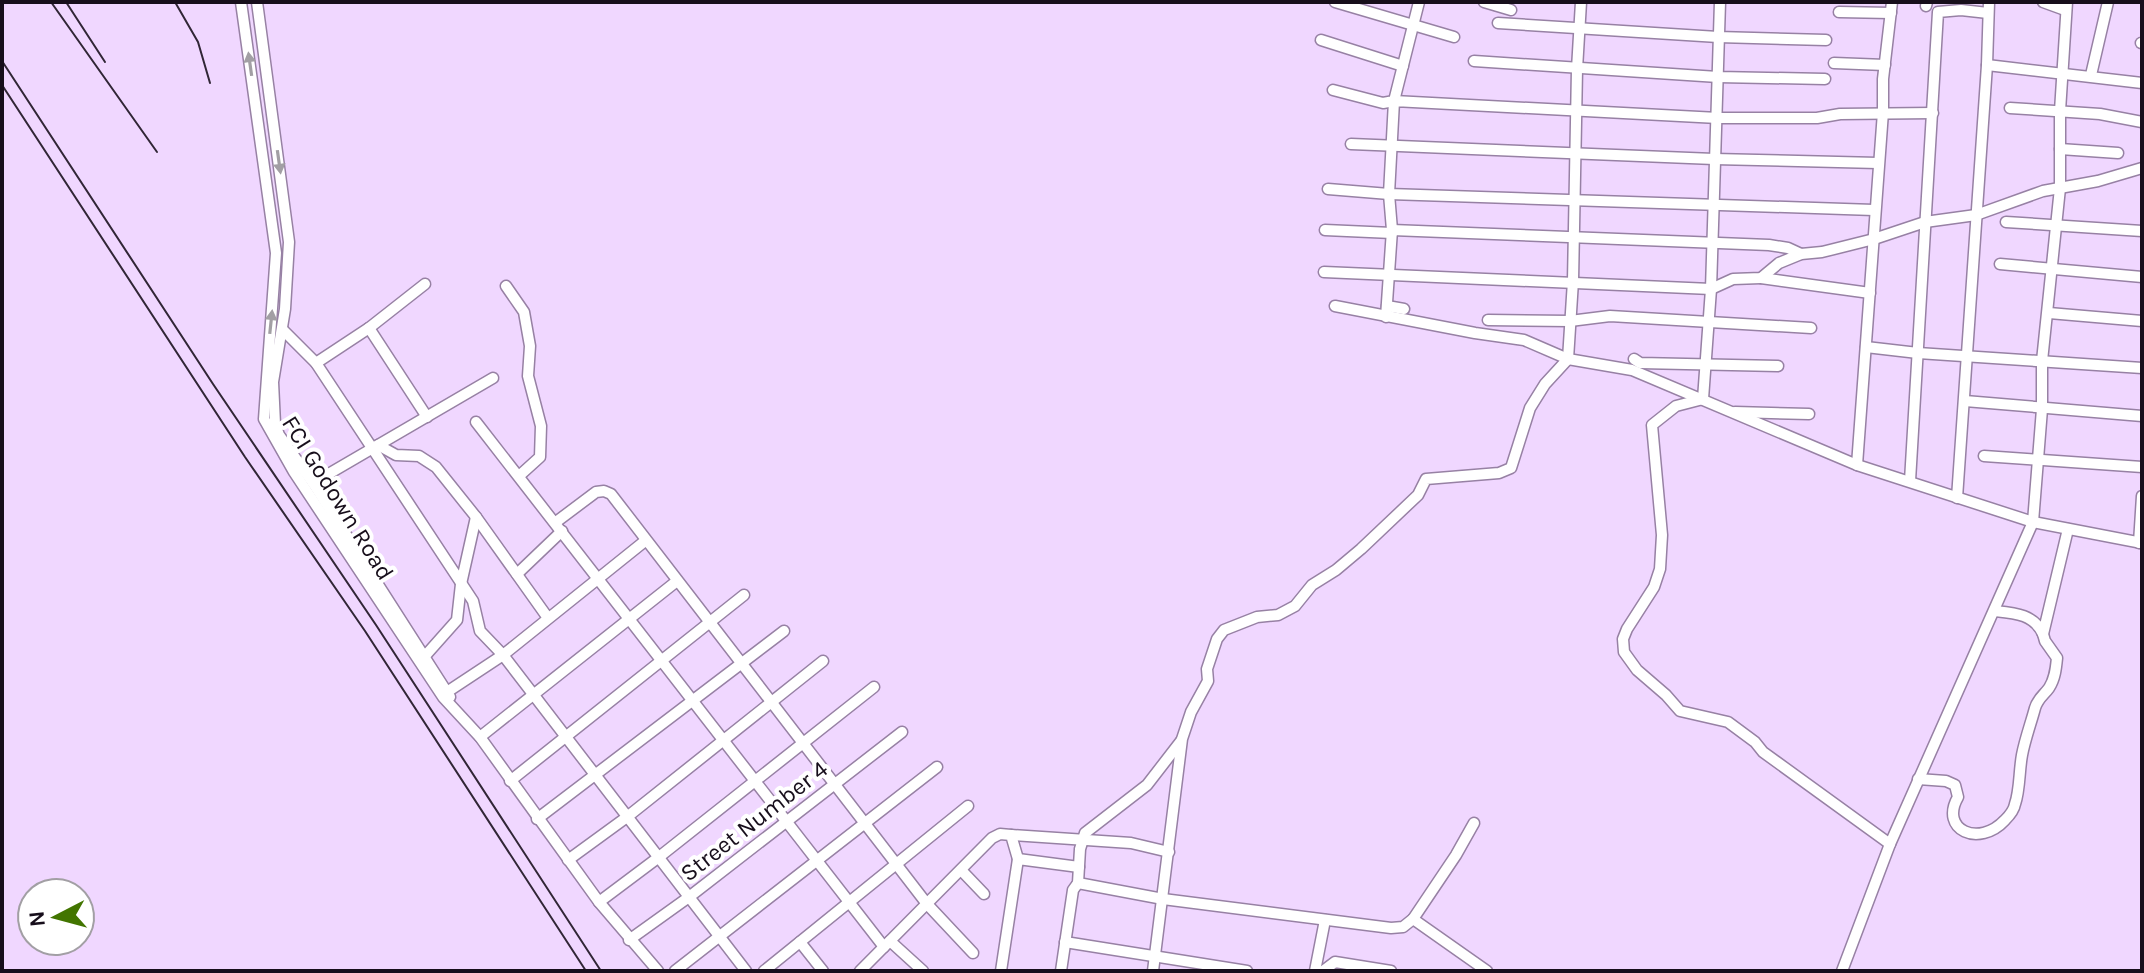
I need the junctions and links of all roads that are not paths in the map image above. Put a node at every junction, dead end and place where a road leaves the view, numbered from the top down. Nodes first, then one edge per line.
1 (241, 2) edge
2 (257, 2) edge
3 (1335, 2) edge
4 (1419, 2) edge
5 (1484, 2) edge
6 (1581, 2) edge
7 (1720, 2) edge
8 (2043, 2) edge
9 (2108, 2) edge
10 (2066, 6) edge
11 (1892, 7) edge
12 (1989, 7) edge
13 (1511, 10) dead end
14 (1839, 12) dead end
15 (259, 15) junction
16 (243, 17) junction
17 (1498, 23) dead end
18 (1414, 25) junction
19 (1579, 30) junction
20 (1454, 37) dead end
21 (1718, 37) junction
22 (1321, 40) dead end
23 (1826, 40) dead end
24 (1474, 61) dead end
25 (1834, 63) dead end
26 (1885, 65) junction
27 (1987, 65) junction
28 (1403, 66) junction
29 (1577, 69) junction
30 (2062, 73) junction
31 (2091, 75) junction
32 (1718, 77) junction
33 (1825, 79) dead end
34 (2142, 83) edge
35 (1333, 90) dead end
36 (1394, 101) junction
37 (2010, 108) dead end
38 (1578, 109) junction
39 (2060, 111) junction
40 (1883, 112) junction
41 (1933, 113) junction
42 (1718, 118) junction
43 (2142, 122) edge
44 (1351, 144) dead end
45 (1392, 145) junction
46 (2060, 149) junction
47 (1575, 152) junction
48 (2118, 153) dead end
49 (1714, 159) junction
50 (1878, 163) junction
51 (2142, 168) edge
52 (2060, 188) junction
53 (1328, 189) dead end
54 (1389, 194) junction
55 (1574, 200) junction
56 (1713, 205) junction
57 (1874, 210) junction
58 (1976, 215) junction
59 (1925, 222) junction
60 (2006, 222) dead end
61 (2057, 226) junction
62 (1325, 230) dead end
63 (2142, 231) edge
64 (1392, 232) junction
65 (1574, 237) junction
66 (1874, 239) junction
67 (1711, 243) junction
68 (1801, 254) junction
69 (2000, 264) dead end
70 (2053, 269) junction
71 (1324, 272) dead end
72 (1389, 275) junction
73 (2142, 277) edge
74 (1761, 278) junction
75 (1573, 281) junction
76 (425, 284) dead end
77 (506, 286) dead end
78 (1711, 289) junction
79 (1870, 293) junction
80 (1335, 306) dead end
81 (1404, 309) dead end
82 (1387, 311) junction
83 (2049, 313) junction
84 (1488, 320) dead end
85 (1570, 321) junction
86 (1707, 321) junction
87 (2142, 321) edge
88 (369, 328) junction
89 (1811, 328) dead end
90 (282, 329) junction
91 (1866, 347) junction
92 (1918, 353) junction
93 (1968, 355) junction
94 (1568, 359) junction
95 (1634, 359) dead end
96 (2042, 361) junction
97 (316, 363) junction
98 (1705, 364) junction
99 (1778, 366) dead end
100 (2142, 368) edge
101 (493, 378) dead end
102 (1703, 399) junction
103 (1965, 401) junction
104 (2042, 409) junction
105 (1733, 413) junction
106 (1809, 414) dead end
107 (2142, 416) edge
108 (427, 417) junction
109 (476, 422) dead end
110 (376, 447) junction
111 (1984, 456) dead end
112 (2039, 460) junction
113 (1857, 465) junction
114 (2142, 467) edge
115 (519, 476) junction
116 (1910, 481) junction
117 (313, 483) junction
118 (2142, 496) edge
119 (1957, 498) junction
120 (476, 517) junction
121 (2033, 522) junction
122 (559, 526) junction
123 (2068, 529) junction
124 (338, 530) junction
125 (645, 541) junction
126 (2141, 543) edge
127 (517, 574) junction
128 (597, 579) junction
129 (677, 581) junction
130 (461, 584) junction
131 (744, 595) dead end
132 (1994, 611) junction
133 (548, 618) junction
134 (629, 619) junction
135 (709, 622) junction
136 (784, 631) dead end
137 (2043, 634) junction
138 (503, 655) junction
139 (425, 656) junction
140 (823, 661) dead end
141 (661, 662) junction
142 (742, 664) junction
143 (874, 687) dead end
144 (447, 692) junction
145 (533, 695) junction
146 (694, 701) junction
147 (771, 702) junction
148 (453, 707) junction
149 (902, 732) dead end
150 (480, 737) junction
151 (566, 738) junction
152 (1182, 739) junction
153 (724, 740) junction
154 (803, 743) junction
155 (937, 767) dead end
156 (595, 777) junction
157 (1918, 779) junction
158 (510, 781) junction
159 (756, 781) junction
160 (835, 784) junction
161 (968, 806) dead end
162 (627, 817) junction
163 (537, 819) junction
164 (786, 822) junction
165 (1474, 823) dead end
166 (865, 824) junction
167 (1011, 835) junction
168 (1082, 841) junction
169 (1890, 844) junction
170 (1169, 852) junction
171 (659, 857) junction
172 (1018, 859) junction
173 (568, 860) junction
174 (816, 862) junction
175 (896, 864) junction
176 (1079, 867) junction
177 (961, 870) junction
178 (1078, 883) junction
179 (984, 894) dead end
180 (689, 897) junction
181 (1163, 899) junction
182 (599, 902) junction
183 (848, 903) junction
184 (927, 904) junction
185 (1413, 919) junction
186 (1325, 920) junction
187 (721, 937) junction
188 (629, 940) junction
189 (800, 942) junction
190 (1065, 942) junction
191 (887, 944) junction
192 (973, 953) dead end
193 (1155, 957) junction
194 (1335, 962) junction
195 (1316, 965) edge
196 (658, 971) edge
197 (675, 971) edge
198 (746, 971) edge
199 (764, 971) edge
200 (823, 971) edge
201 (860, 971) edge
202 (923, 971) edge
203 (1001, 971) edge
204 (1061, 971) edge
205 (1153, 971) edge
206 (1247, 971) edge
207 (1323, 971) edge
208 (1391, 971) edge
209 (1487, 971) edge
210 (1842, 971) edge

1 - 16 street, FCI Godown Road
2 - 15 street, FCI Godown Road
3 - 18 street
4 - 18 street
5 - 13 street
6 - 19 street
7 - 21 street
8 - 10 street
9 - 31 street
10 - 30 street
11 - 14 street
11 - 26 street
12 - 27 street
12 - 41 street
15 - 16 street
15 -> 90 street, FCI Godown Road
124 -> 16 street, FCI Godown Road
17 - 19 street
18 - 20 street
18 - 28 street
19 - 21 street
19 - 29 street
21 - 23 street
21 - 32 street
22 - 28 street
24 - 29 street
25 - 26 street
26 - 40 street
27 - 30 street
27 - 58 street
28 - 36 street
29 - 32 street
29 - 38 street
30 - 31 street
30 - 39 street
31 - 34 street
32 - 33 street
32 - 42 street
35 - 36 street
36 - 38 street
36 - 45 street
37 - 39 street
38 - 42 street
38 - 47 street
39 - 43 street
39 - 46 street
40 - 41 street
40 - 42 street
40 - 50 street
41 - 59 street
42 - 49 street
44 - 45 street
45 - 47 street
45 - 54 street
46 - 48 street
46 - 52 street
47 - 49 street
47 - 55 street
49 - 50 street
49 - 56 street
50 - 57 street
51 - 52 street
52 - 58 street
52 - 61 street
53 - 54 street
54 - 55 street
54 - 64 street
55 - 56 street
55 - 65 street
56 - 57 street
56 - 67 street
57 - 66 street
58 - 59 street
58 - 93 street
59 - 66 street
59 - 92 street
60 - 61 street
61 - 63 street
61 - 70 street
62 - 64 street
64 - 65 street
64 - 72 street
65 - 67 street
65 - 75 street
66 - 68 street
66 - 79 street
67 - 68 street
67 - 78 street
68 - 74 street
69 - 70 street
70 - 73 street
70 - 83 street
71 - 72 street
72 - 75 street
72 - 82 street
74 - 78 street
74 - 79 street
75 - 78 street
75 - 85 street
76 - 88 street
77 - 115 street
78 - 86 street
79 - 91 street
80 - 82 street
81 - 82 street
82 - 94 street
83 - 87 street
83 - 96 street
84 - 85 street
85 - 86 street
85 - 94 street
86 - 89 street
86 - 98 street
88 - 97 street
88 - 108 street
90 - 97 street
90 - 117 street, FCI Godown Road
91 - 92 street
91 - 113 street
92 - 93 street
92 - 116 street
93 - 96 street
93 - 103 street
94 - 102 street
94 - 152 street
95 - 98 street
96 - 100 street
96 - 104 street
97 - 110 street
98 - 99 street
98 - 102 street
101 - 108 street
102 - 105 street
102 - 169 street
103 - 104 street
103 - 119 street
104 - 107 street
104 - 112 street
105 - 106 street
105 - 113 street
108 - 110 street
109 - 115 street
110 - 117 street
110 - 120 street
110 - 130 street
111 - 112 street
112 - 114 street
112 - 121 street
113 - 116 street
115 - 122 street
116 - 119 street
117 - 124 street, FCI Godown Road
118 - 126 street
119 - 121 street
120 - 127 street
120 - 130 street
121 - 123 street
121 - 132 street
122 - 125 street
122 - 127 street
122 - 128 street
123 - 126 street
123 - 137 street
124 - 139 street, FCI Godown Road
124 - 148 street, FCI Godown Road
125 - 128 street
125 - 129 street
127 - 133 street
128 - 133 street
128 - 134 street
129 - 134 street
129 - 135 street
130 - 138 street
130 - 139 street
131 - 135 street
132 - 137 street
132 - 157 street
133 - 138 street
134 - 141 street
134 - 145 street
135 - 141 street
135 - 142 street
136 - 142 street
137 - 157 street
138 - 144 street
138 - 145 street
139 - 144 street, FCI Godown Road
140 - 147 street
141 - 146 street
141 - 151 street
142 - 146 street
142 - 147 street
143 - 154 street
144 - 148 street, FCI Godown Road
145 - 150 street
145 - 151 street
146 - 153 street
146 - 156 street
147 - 153 street
147 - 154 street
148 - 150 street, FCI Godown Road
149 - 160 street, Street Number 4
150 - 158 street, FCI Godown Road
151 - 156 street
151 - 158 street
152 - 168 street
152 - 170 street
153 - 159 street
153 - 162 street
154 - 159 street
154 - 160 street
155 - 166 street
156 - 162 street
156 - 163 street
157 - 169 street
158 - 163 street, FCI Godown Road
159 - 164 street
159 - 171 street
160 - 164 street, Street Number 4
160 - 166 street
161 - 175 street
162 - 171 street
162 - 173 street
163 - 173 street, FCI Godown Road
164 - 174 street
164 - 180 street, Street Number 4
165 - 185 street
166 - 174 street
166 - 175 street
167 - 168 street
167 - 172 street
167 - 177 street
168 - 170 street
168 - 176 street
169 - 210 street
170 - 181 street
171 - 180 street
171 - 182 street
172 - 176 street
172 - 203 street
173 - 182 street, FCI Godown Road
174 - 183 street
174 - 187 street
175 - 183 street
175 - 184 street
176 - 178 street
177 - 179 street
177 - 184 street
178 - 181 street
178 - 190 street
180 - 187 street
180 - 188 street, Street Number 4
181 - 186 street
181 - 193 street
182 - 188 street, FCI Godown Road
183 - 189 street
183 - 191 street
184 - 191 street
184 - 192 street
185 - 186 street
185 - 209 street
186 - 195 street
187 - 197 street
187 - 198 street
188 - 196 street, FCI Godown Road
189 - 199 street
189 - 200 street
190 - 193 street
190 - 204 street
191 - 201 street
191 - 202 street
193 - 205 street
193 - 206 street
194 - 195 street
194 - 207 street
194 - 208 street

